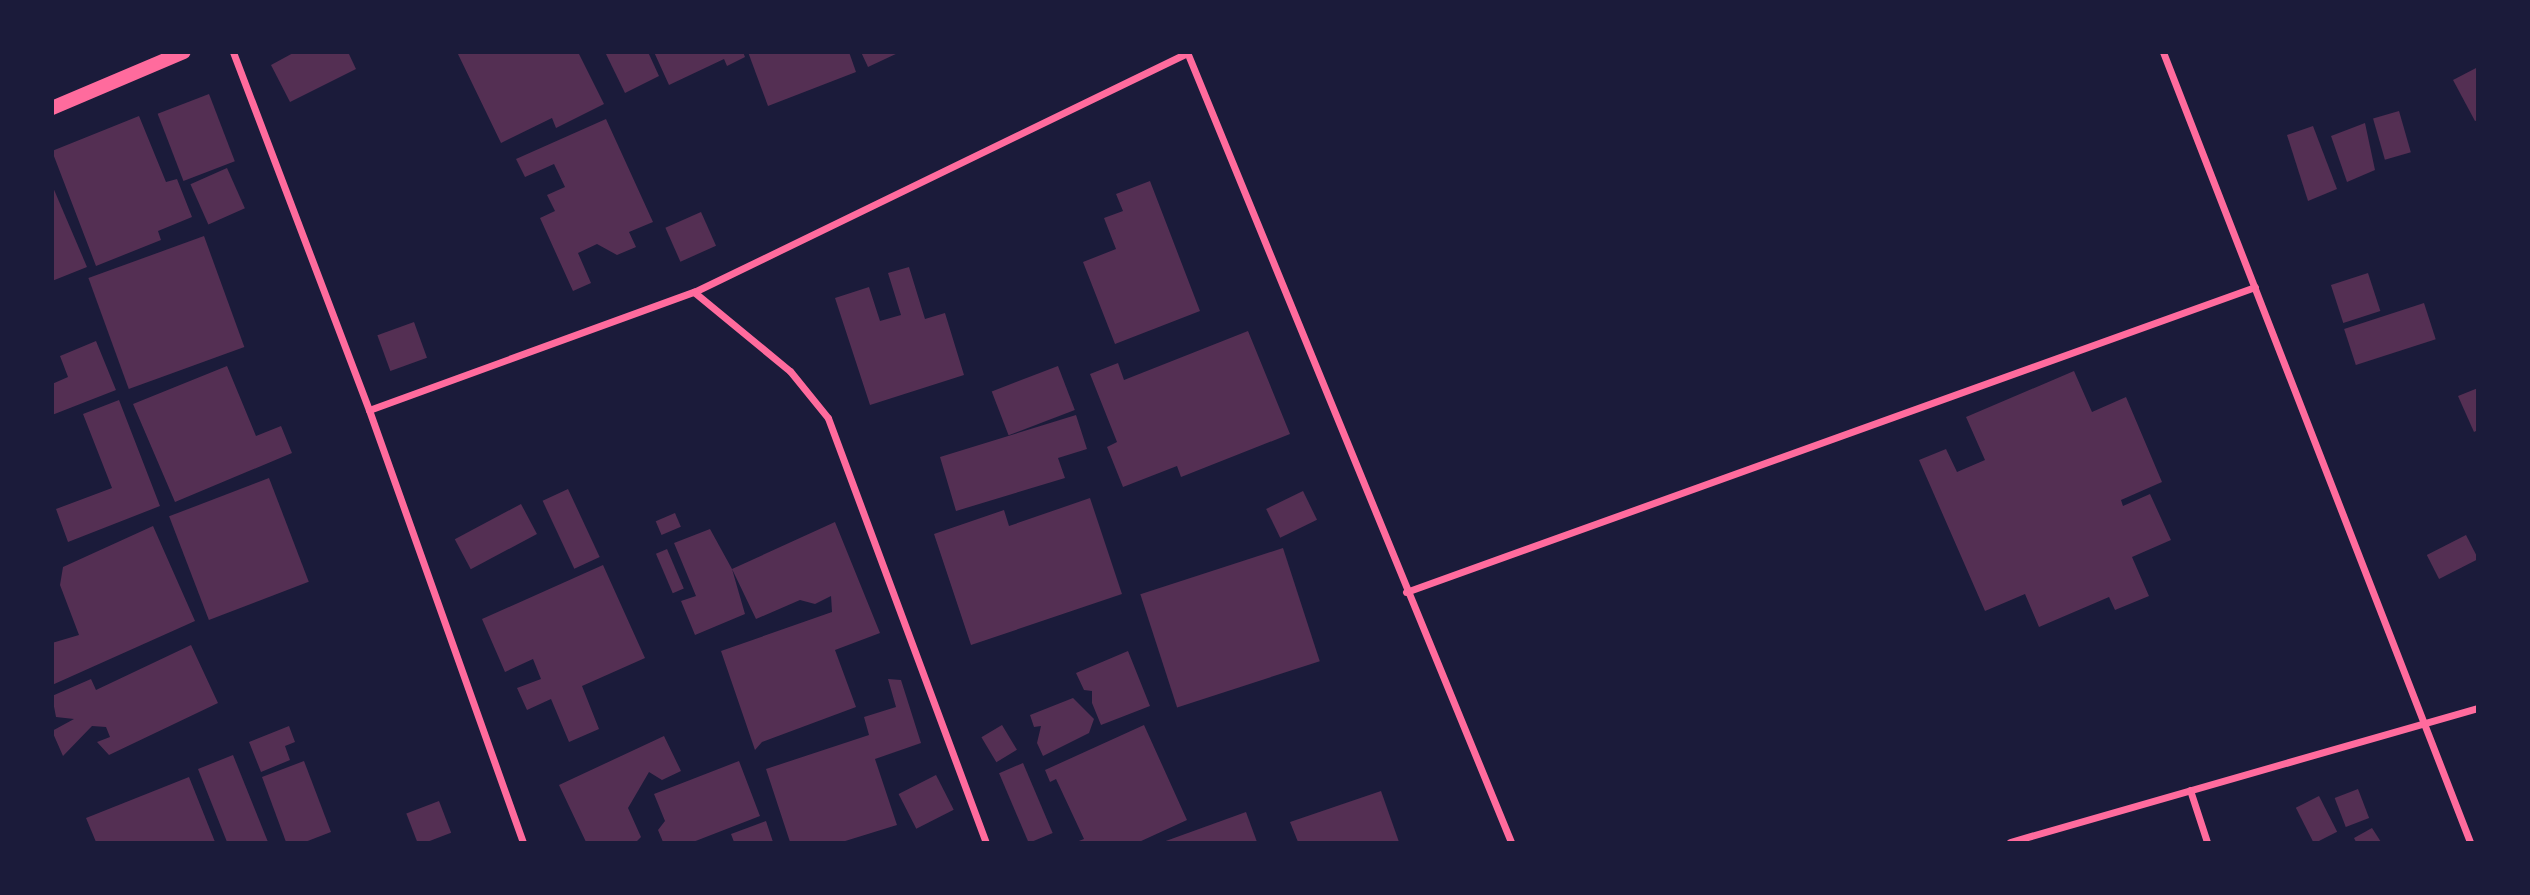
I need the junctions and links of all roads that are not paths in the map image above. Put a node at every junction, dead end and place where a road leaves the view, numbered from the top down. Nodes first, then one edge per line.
1 (184, 52) edge
2 (233, 52) edge
3 (2163, 52) edge
4 (1187, 53) edge
5 (52, 108) edge
6 (2255, 286) junction
7 (694, 292) junction
8 (369, 410) junction
9 (1406, 592) junction
10 (2477, 708) edge
11 (2427, 722) junction
12 (2190, 790) junction
13 (523, 842) edge
14 (986, 842) edge
15 (1511, 842) edge
16 (2010, 842) edge
17 (2207, 842) edge
18 (2470, 842) edge

1 - 5 main road
2 - 8 street
3 - 6 street
4 - 7 street
4 - 9 street
6 - 9 street
6 - 11 street
7 - 8 street
7 - 14 street
8 - 13 street
9 - 15 street
10 - 11 street
11 - 12 street
11 - 18 street
12 - 16 street
12 - 17 street

